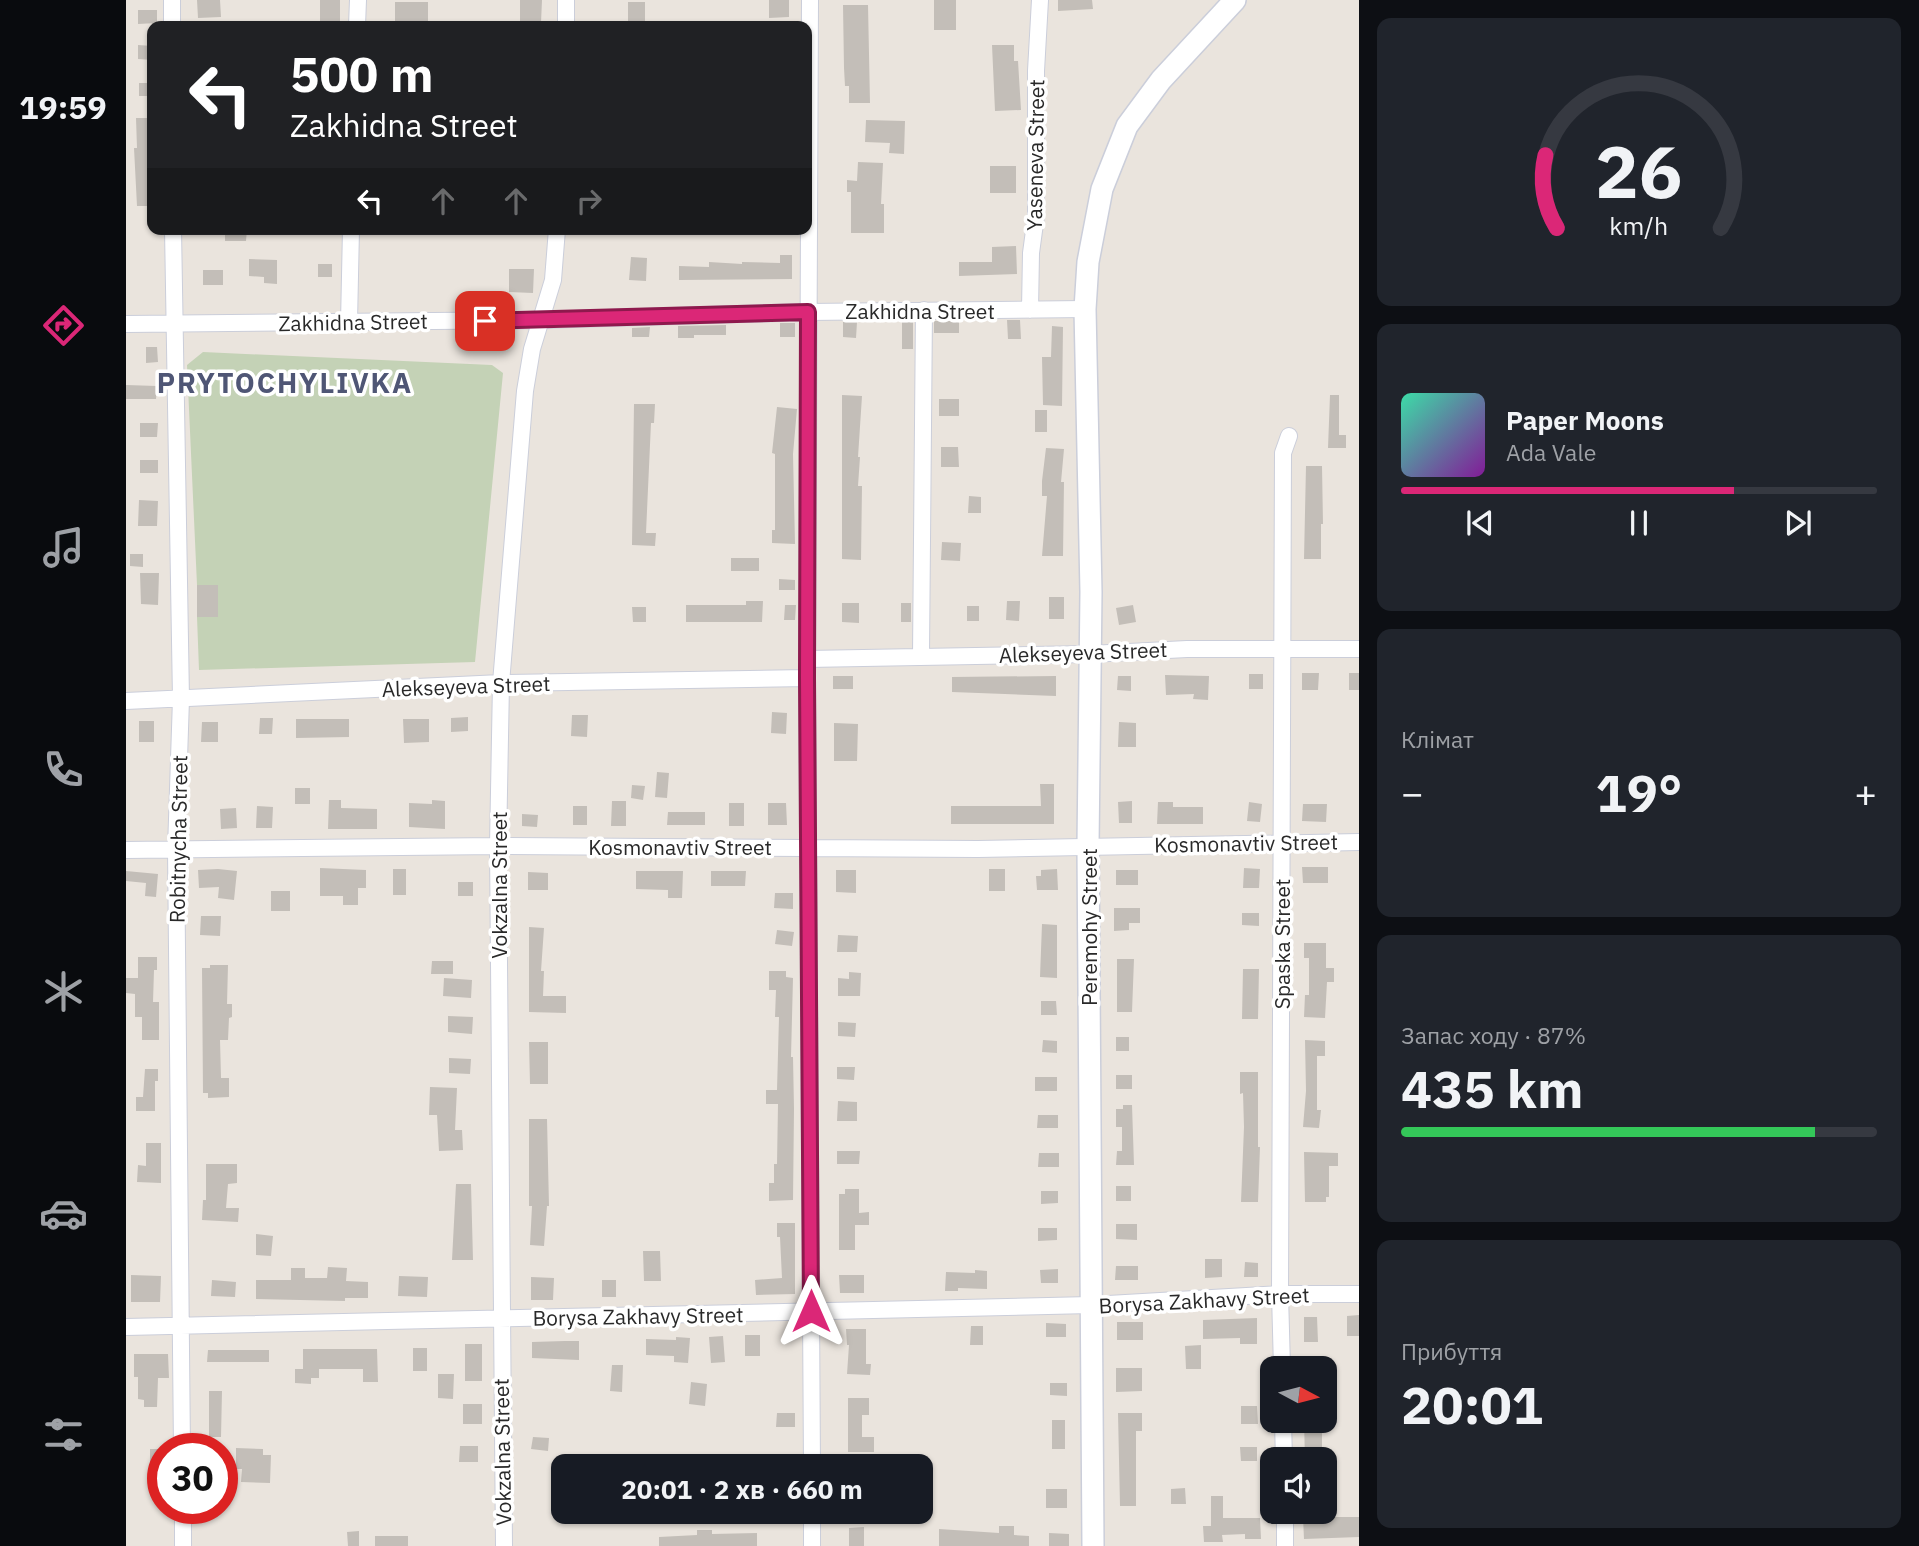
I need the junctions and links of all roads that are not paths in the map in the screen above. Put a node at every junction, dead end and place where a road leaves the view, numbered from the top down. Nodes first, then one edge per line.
1 (172, 0) edge
2 (358, 0) edge
3 (566, 0) edge
4 (810, 0) edge
5 (1040, 0) edge
6 (1235, 0) edge
7 (172, 21) edge
8 (357, 21) edge
9 (566, 21) edge
10 (810, 21) edge
11 (173, 235) edge
12 (351, 235) edge
13 (557, 235) edge
14 (808, 235) edge
15 (1085, 309) junction
16 (924, 310) junction
17 (1030, 310) junction
18 (808, 312) junction
19 (540, 320) junction
20 (349, 323) junction
21 (126, 324) edge
22 (174, 324) junction
23 (1289, 436) dead end
24 (1359, 649) edge
25 (1281, 650) junction
26 (1090, 654) junction
27 (921, 656) junction
28 (807, 659) junction
29 (807, 678) junction
30 (502, 683) junction
31 (181, 699) junction
32 (126, 701) edge
33 (1283, 842) junction
34 (1359, 842) edge
35 (498, 846) junction
36 (1088, 846) junction
37 (809, 847) junction
38 (176, 849) junction
39 (126, 850) edge
40 (1280, 1294) junction
41 (1359, 1294) edge
42 (1091, 1305) junction
43 (811, 1311) junction
44 (501, 1319) junction
45 (126, 1327) edge
46 (180, 1327) junction
47 (1282, 1356) edge
48 (182, 1433) edge
49 (812, 1454) edge
50 (183, 1524) edge
51 (812, 1524) edge
52 (1285, 1524) edge
53 (183, 1546) edge
54 (504, 1546) edge
55 (813, 1546) edge
56 (1093, 1546) edge
57 (1285, 1546) edge

1 - 7 street
2 - 8 street
3 - 9 street
4 - 10 street
5 - 17 street, Yaseneva Street
6 - 15 main road, Peremohy Street
11 - 22 street, Robitnycha Street
12 - 20 street
13 - 19 street, Vokzalna Street
14 - 18 street
15 - 17 street, Zakhidna Street
15 - 26 main road, Peremohy Street
16 - 17 street, Zakhidna Street
16 - 18 street, Zakhidna Street
16 - 27 street
18 - 19 street, Zakhidna Street
18 - 28 street
19 - 20 street, Zakhidna Street
19 - 30 street, Vokzalna Street
20 - 22 street, Zakhidna Street
21 - 22 street, Zakhidna Street
22 - 31 street, Robitnycha Street
23 - 25 street, Spaska Street
24 - 25 street, Alekseyeva Street
25 - 26 street, Alekseyeva Street
25 - 33 street, Spaska Street
26 - 27 street, Alekseyeva Street
26 - 36 main road, Peremohy Street
27 - 28 street, Alekseyeva Street
28 - 29 street
29 - 30 street, Alekseyeva Street
29 - 37 street
30 - 31 street, Alekseyeva Street
30 - 35 street, Vokzalna Street
31 - 32 street, Alekseyeva Street
31 - 38 street, Robitnycha Street
33 - 34 street, Kosmonavtiv Street
33 - 36 street, Kosmonavtiv Street
33 - 40 street, Spaska Street
35 - 37 street, Kosmonavtiv Street
35 - 38 street, Kosmonavtiv Street
35 - 44 street, Vokzalna Street
36 - 37 street, Kosmonavtiv Street
36 - 42 main road, Peremohy Street
37 - 43 street
38 - 39 street, Kosmonavtiv Street
38 - 46 street, Robitnycha Street
40 - 41 street, Borysa Zakhavy Street
40 - 42 street, Borysa Zakhavy Street
40 - 47 street, Spaska Street
42 - 43 street, Borysa Zakhavy Street
42 - 56 main road, Peremohy Street
43 - 44 street, Borysa Zakhavy Street
43 - 49 street
44 - 46 street, Borysa Zakhavy Street
44 - 54 street, Vokzalna Street
45 - 46 street, Borysa Zakhavy Street
46 - 48 street, Robitnycha Street
50 - 53 street
51 - 55 street
52 - 57 street

